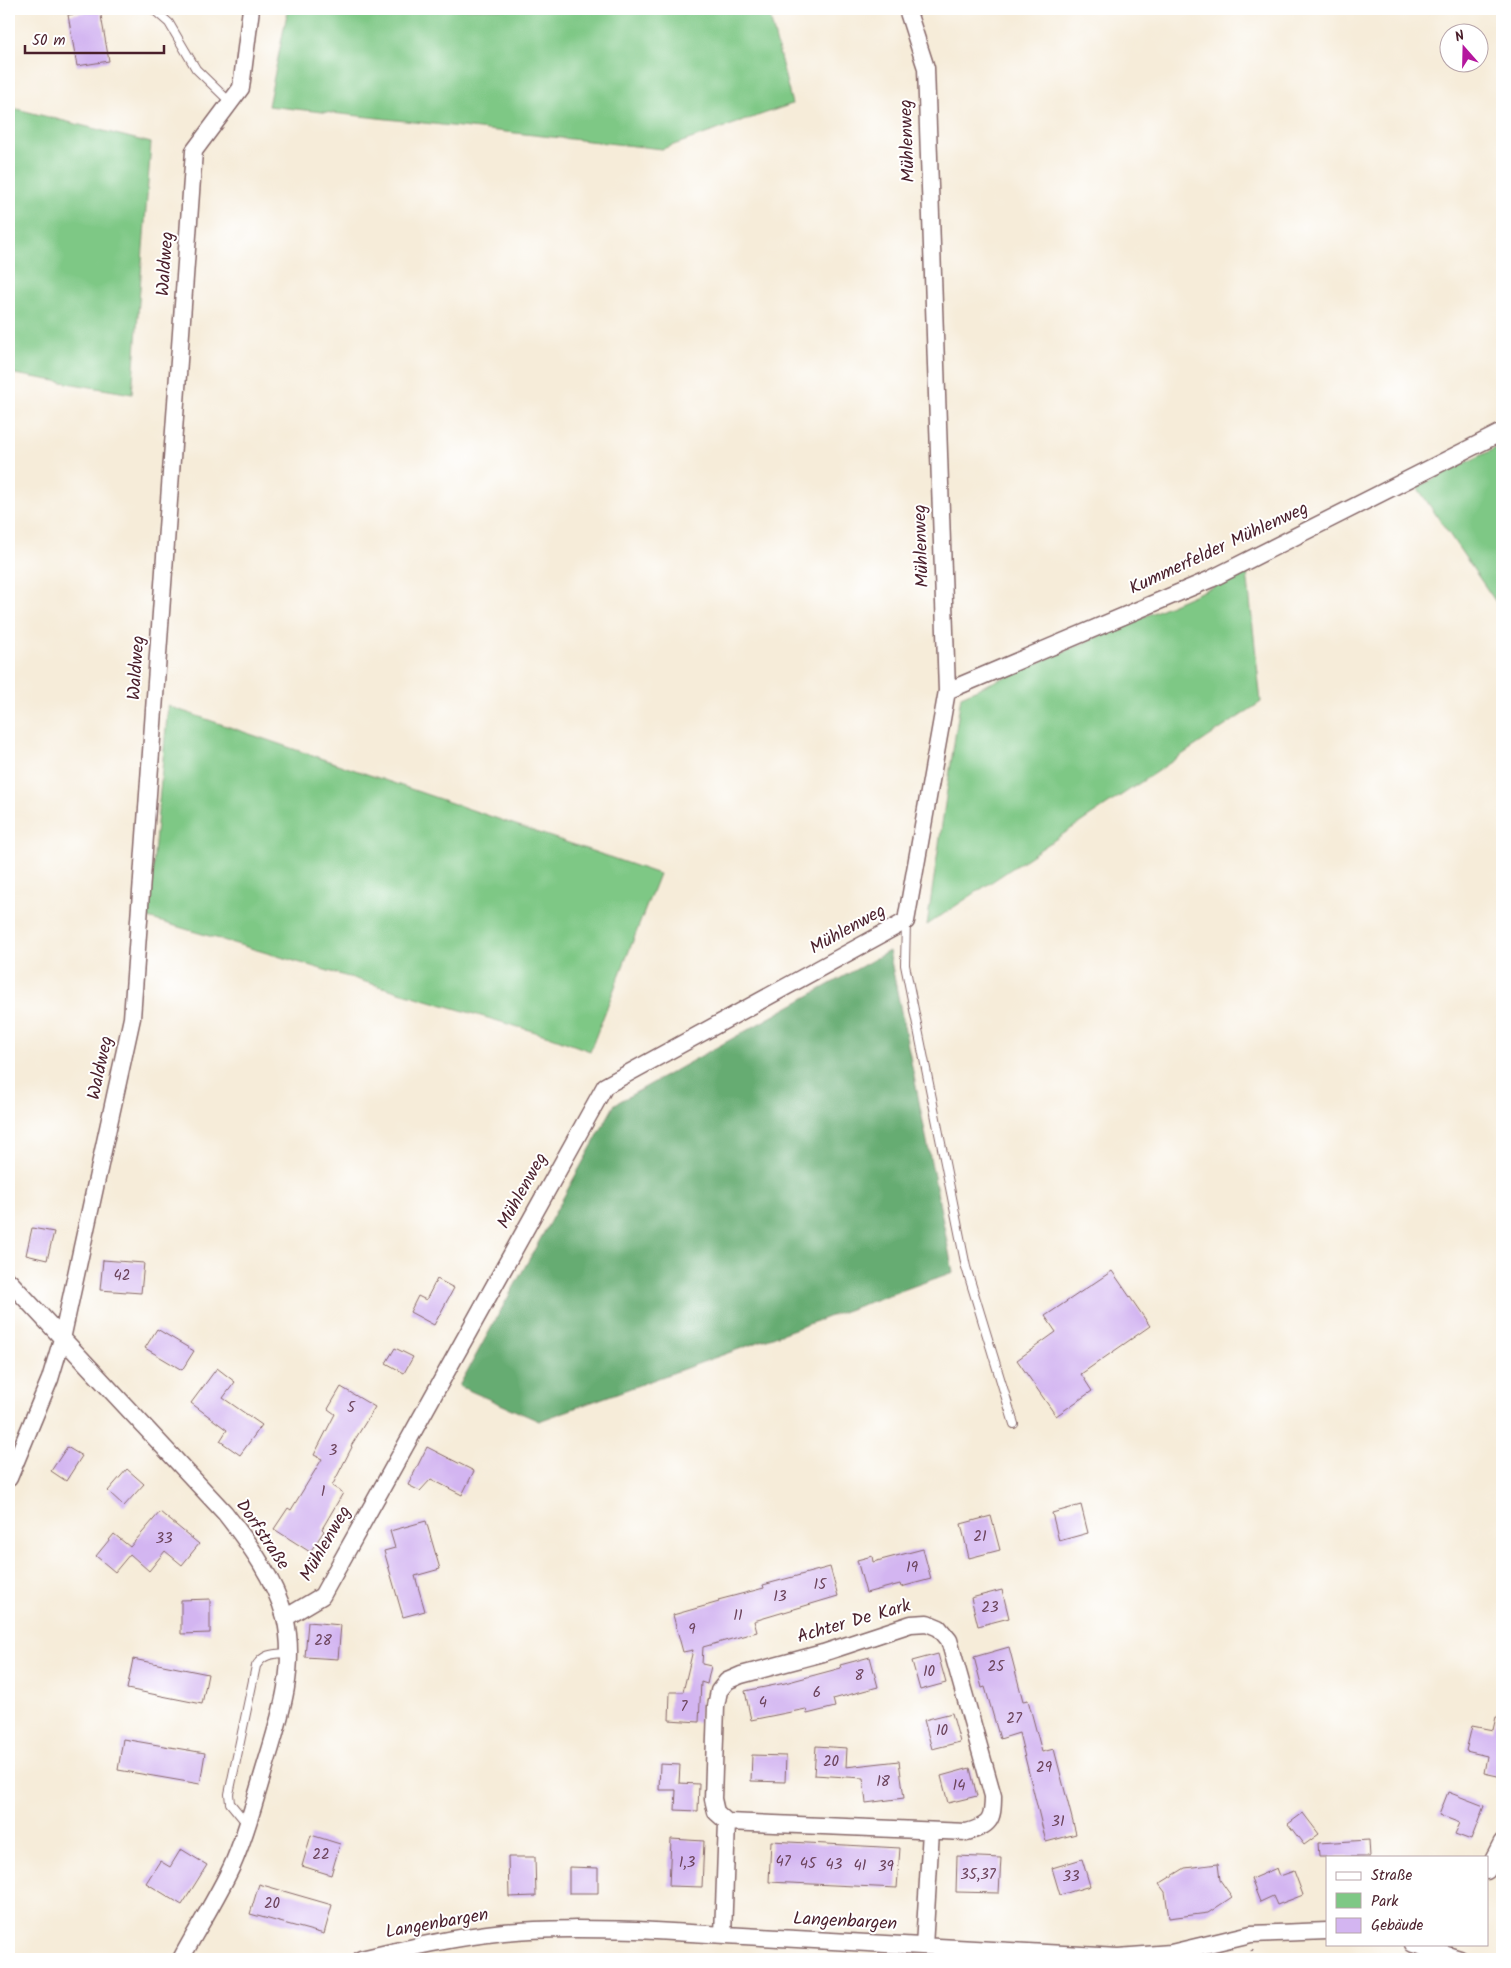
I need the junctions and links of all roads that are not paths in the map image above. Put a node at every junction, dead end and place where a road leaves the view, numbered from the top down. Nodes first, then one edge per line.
1 (153, 9) edge
2 (251, 9) edge
3 (907, 9) edge
4 (230, 103) junction
5 (1502, 432) edge
6 (947, 691) junction
7 (906, 922) junction
8 (9, 1281) edge
9 (62, 1339) junction
10 (1014, 1424) dead end
11 (9, 1478) edge
12 (285, 1618) junction
13 (288, 1653) junction
14 (727, 1822) junction
15 (248, 1825) junction
16 (931, 1831) junction
17 (1502, 1842) edge
18 (1488, 1869) edge
19 (1326, 1931) edge
20 (723, 1935) junction
21 (924, 1946) junction
22 (1423, 1946) edge
23 (1452, 1952) edge
24 (180, 1959) edge
25 (361, 1959) edge

1 - 4 lane
2 - 4 street, Waldweg
3 - 6 street, Mühlenweg
4 - 9 street, Waldweg
5 - 6 street, Kummerfelder Mühlenweg
6 - 7 street, Mühlenweg
7 - 10 lane
7 - 12 street, Mühlenweg
8 - 9 street, Dorfstraße
9 - 11 street, Waldweg
9 - 12 street, Dorfstraße
12 - 13 street, Dorfstraße
13 - 15 street, Dorfstraße
13 - 15 lane
14 - 16 street, Achter De Kark
14 - 16 street, Achter De Kark
14 - 20 street
15 - 24 street, Dorfstraße
16 - 21 street
17 - 18 street
19 - 21 street, Langenbargen
20 - 21 street, Langenbargen
20 - 25 street, Langenbargen
22 - 23 street

